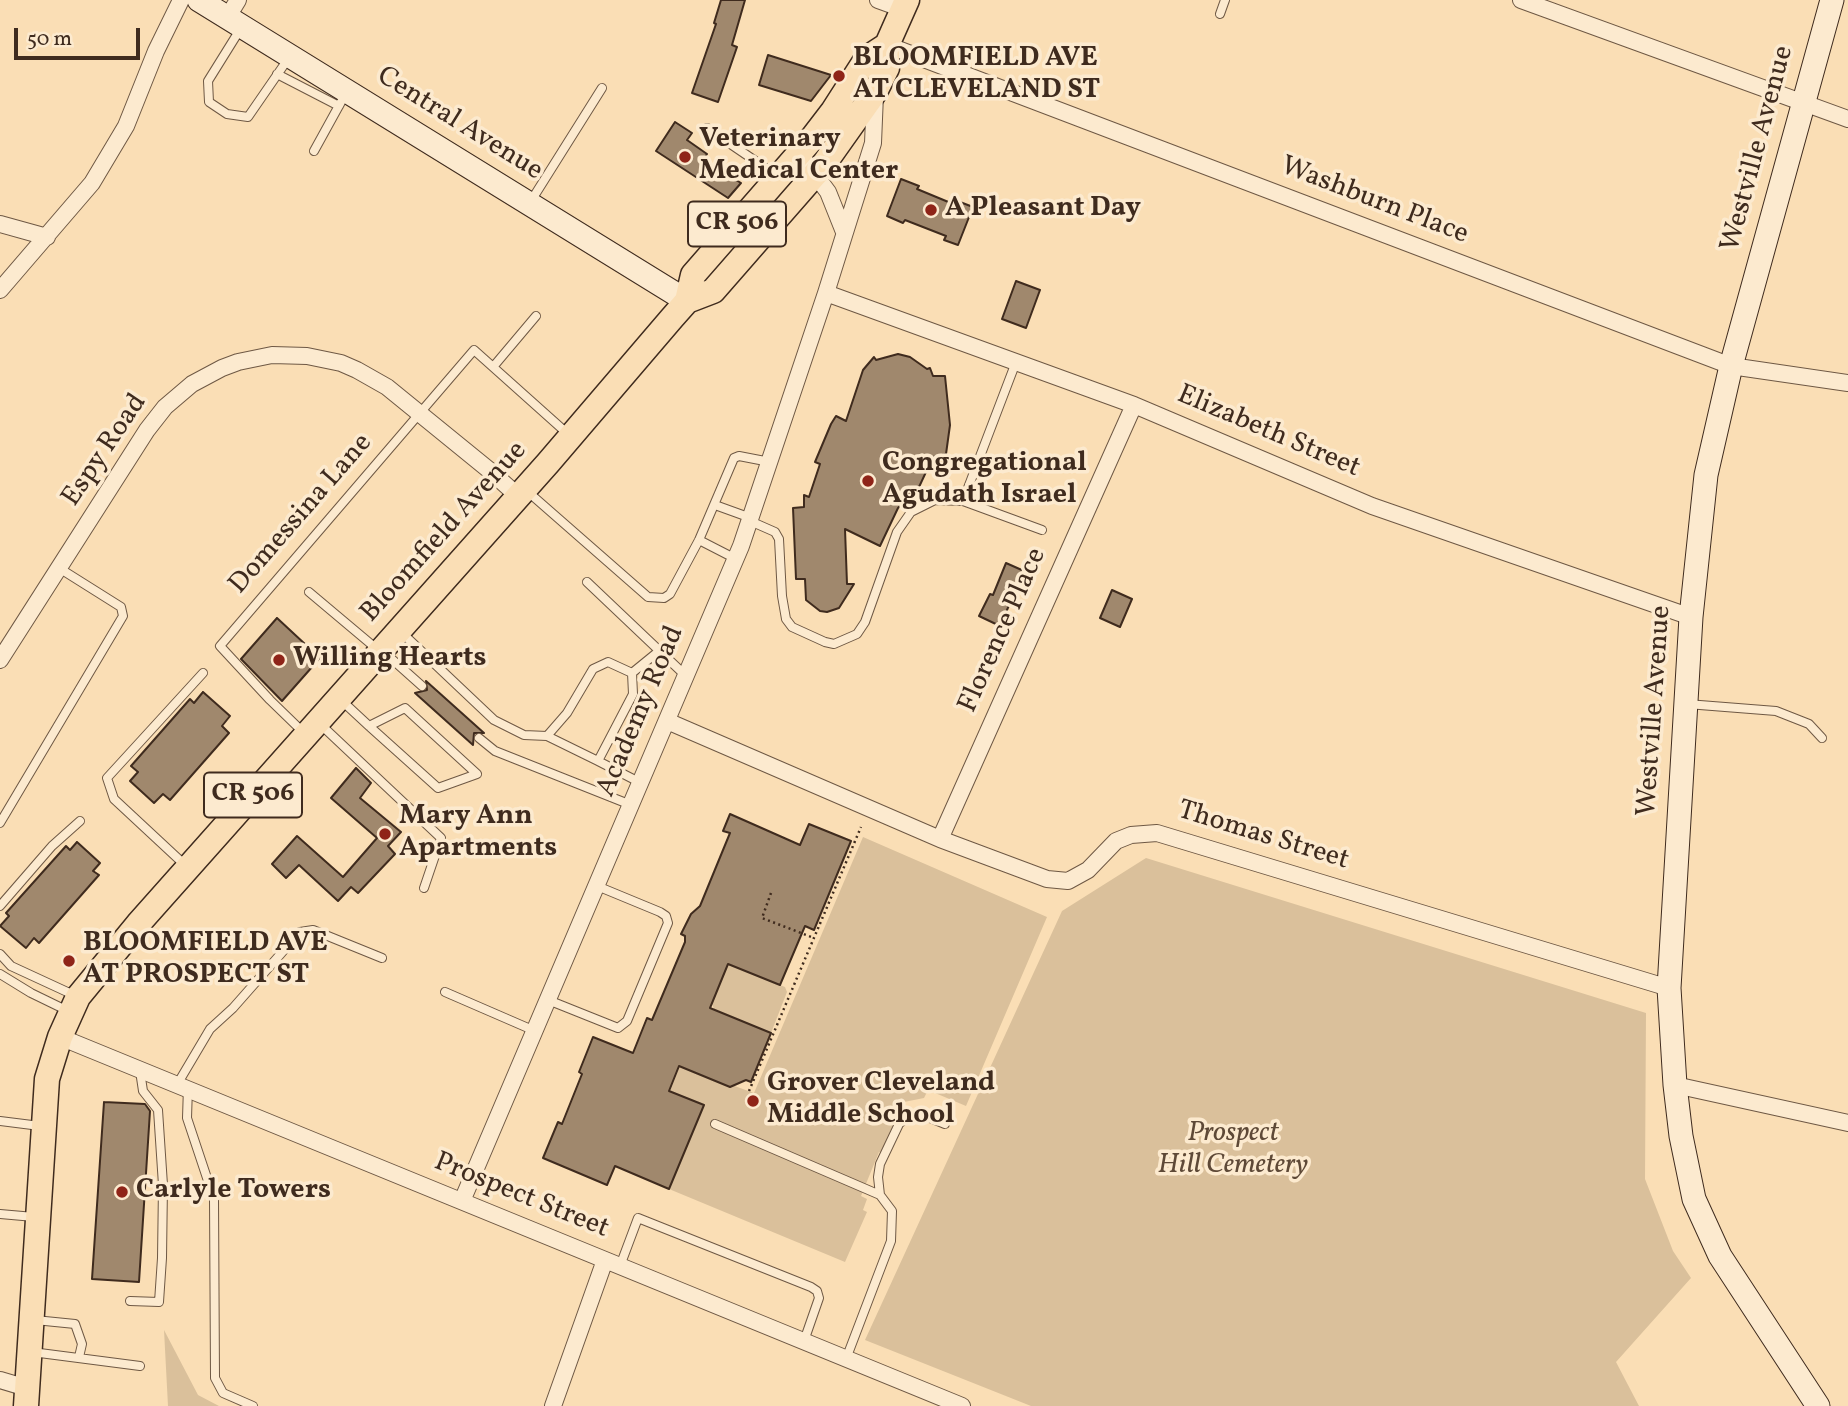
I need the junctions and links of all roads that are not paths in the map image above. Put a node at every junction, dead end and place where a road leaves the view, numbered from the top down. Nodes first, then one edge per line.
1 (181, 0) edge
2 (199, 0) edge
3 (878, 0) edge
4 (1224, 0) edge
5 (1521, 0) edge
6 (1832, 0) edge
7 (905, 5) edge
8 (1220, 14) dead end
9 (235, 15) edge
10 (887, 45) junction
11 (284, 66) junction
12 (602, 88) dead end
13 (875, 92) junction
14 (343, 99) junction
15 (1802, 103) junction
16 (1848, 119) edge
17 (707, 128) dead end
18 (313, 151) dead end
19 (799, 153) junction
20 (815, 175) junction
21 (778, 177) junction
22 (529, 204) junction
23 (0, 224) edge
24 (844, 232) junction
25 (47, 237) junction
26 (0, 290) edge
27 (826, 293) junction
28 (687, 302) junction
29 (536, 316) dead end
30 (1016, 362) junction
31 (1731, 366) junction
32 (493, 367) junction
33 (1848, 383) edge
34 (1134, 405) junction
35 (419, 414) junction
36 (570, 436) junction
37 (770, 462) junction
38 (522, 492) junction
39 (963, 501) junction
40 (715, 505) junction
41 (750, 520) junction
42 (1042, 530) dead end
43 (699, 540) junction
44 (736, 559) junction
45 (59, 568) junction
46 (587, 582) dead end
47 (309, 592) dead end
48 (1691, 617) junction
49 (399, 630) junction
50 (381, 651) junction
51 (659, 651) junction
52 (0, 660) edge
53 (202, 673) dead end
54 (632, 673) junction
55 (686, 676) junction
56 (422, 686) dead end
57 (339, 698) junction
58 (1686, 704) junction
59 (667, 721) junction
60 (369, 726) junction
61 (312, 728) junction
62 (547, 736) junction
63 (479, 738) dead end
64 (1822, 738) dead end
65 (598, 761) junction
66 (641, 783) junction
67 (631, 805) junction
68 (80, 821) dead end
69 (0, 823) edge
70 (940, 839) junction
71 (188, 868) junction
72 (597, 886) junction
73 (424, 888) dead end
74 (0, 906) edge
75 (0, 954) edge
76 (382, 958) dead end
77 (0, 974) edge
78 (1669, 988) junction
79 (445, 992) dead end
80 (548, 1000) junction
81 (75, 1005) junction
82 (535, 1031) junction
83 (60, 1037) junction
84 (140, 1068) junction
85 (183, 1085) junction
86 (1675, 1085) junction
87 (0, 1122) edge
88 (946, 1124) dead end
89 (1848, 1124) edge
90 (715, 1125) dead end
91 (43, 1127) junction
92 (880, 1195) junction
93 (462, 1202) junction
94 (0, 1214) edge
95 (37, 1217) junction
96 (612, 1263) junction
97 (130, 1301) dead end
98 (31, 1319) junction
99 (803, 1341) junction
100 (29, 1352) junction
101 (79, 1357) junction
102 (846, 1359) junction
103 (140, 1366) dead end
104 (0, 1380) edge
105 (27, 1397) edge
106 (253, 1406) edge
107 (553, 1406) edge
108 (962, 1406) edge
109 (1818, 1406) edge

1 - 25 street
2 - 9 street, Central Avenue
3 - 7 street
4 - 8 lane
5 - 15 street
6 - 15 street, Westville Avenue
7 - 10 main road, Bloomfield Avenue / CR 506
9 - 11 street, Central Avenue
9 - 11 lane
10 - 13 main road, Bloomfield Avenue / CR 506
10 - 19 main road, Bloomfield Avenue / CR 506
10 - 31 street, Washburn Place
11 - 14 street, Central Avenue
12 - 22 lane
13 - 20 main road, Bloomfield Avenue / CR 506
13 - 24 street, Academy Road
14 - 18 lane
14 - 22 street, Central Avenue
15 - 16 street
15 - 31 street, Westville Avenue
17 - 21 lane
19 - 20 street
19 - 21 main road, Bloomfield Avenue / CR 506
20 - 24 street
20 - 28 main road, Bloomfield Avenue / CR 506
21 - 28 main road, Bloomfield Avenue / CR 506
22 - 28 street, Central Avenue
23 - 25 street
24 - 27 street, Academy Road
25 - 26 street
27 - 30 street, Elizabeth Street
27 - 37 street, Academy Road
28 - 36 main road, Bloomfield Avenue / CR 506
29 - 32 lane
30 - 34 street, Elizabeth Street
30 - 39 lane
31 - 33 street, Washburn Place
31 - 48 street, Westville Avenue
32 - 35 lane, Domessina Lane
32 - 36 lane
34 - 48 street, Elizabeth Street
34 - 70 street, Florence Place
35 - 38 street, Espy Road
35 - 45 street, Espy Road
35 - 61 lane, Domessina Lane
36 - 38 main road, Bloomfield Avenue / CR 506
37 - 40 lane
37 - 41 street, Academy Road
38 - 43 lane
38 - 49 main road, Bloomfield Avenue / CR 506
39 - 41 lane
39 - 42 lane
40 - 41 lane
40 - 43 lane
41 - 44 street, Academy Road
43 - 44 lane
44 - 55 street, Academy Road
45 - 52 street, Espy Road
45 - 69 lane
46 - 51 lane
47 - 50 lane
48 - 58 street, Westville Avenue
49 - 50 main road, Bloomfield Avenue / CR 506
49 - 62 lane
50 - 56 lane
50 - 57 main road, Bloomfield Avenue / CR 506
51 - 54 lane
51 - 55 lane
53 - 71 lane
54 - 62 lane
54 - 65 lane
55 - 59 street, Academy Road
57 - 60 lane
57 - 61 main road, Bloomfield Avenue / CR 506
58 - 64 lane
58 - 78 street, Westville Avenue
59 - 66 street, Academy Road
59 - 70 street, Thomas Street
60 - 60 lane
61 - 71 main road, Bloomfield Avenue / CR 506
61 - 73 lane
62 - 65 lane
63 - 67 lane
65 - 66 lane
66 - 67 street, Academy Road
67 - 72 street, Academy Road
68 - 74 lane
70 - 78 street, Thomas Street
71 - 81 main road, Bloomfield Avenue / CR 506
72 - 80 street, Academy Road
72 - 80 lane
75 - 81 lane
76 - 85 lane
77 - 81 lane
78 - 86 street, Westville Avenue
79 - 82 lane
80 - 82 street, Academy Road
81 - 83 main road, Bloomfield Avenue / CR 506
82 - 93 street, Academy Road
83 - 84 street, Prospect Street
83 - 91 main road, Bloomfield Avenue / CR 506
84 - 85 street, Prospect Street
84 - 97 lane
85 - 93 street, Prospect Street
85 - 106 lane
86 - 89 street
86 - 109 street, Westville Avenue
87 - 91 lane
88 - 92 lane
90 - 92 lane
91 - 95 main road, Bloomfield Avenue / CR 506
92 - 102 lane
93 - 96 street, Prospect Street
94 - 95 lane
95 - 98 main road, Bloomfield Avenue / CR 506
96 - 99 street, Prospect Street
96 - 99 lane
96 - 107 street
98 - 100 main road, Bloomfield Avenue / CR 506
98 - 101 lane
99 - 102 street, Prospect Street
100 - 101 lane
100 - 105 main road, Bloomfield Avenue / CR 506
101 - 103 lane
102 - 108 street, Prospect Street
104 - 105 street

